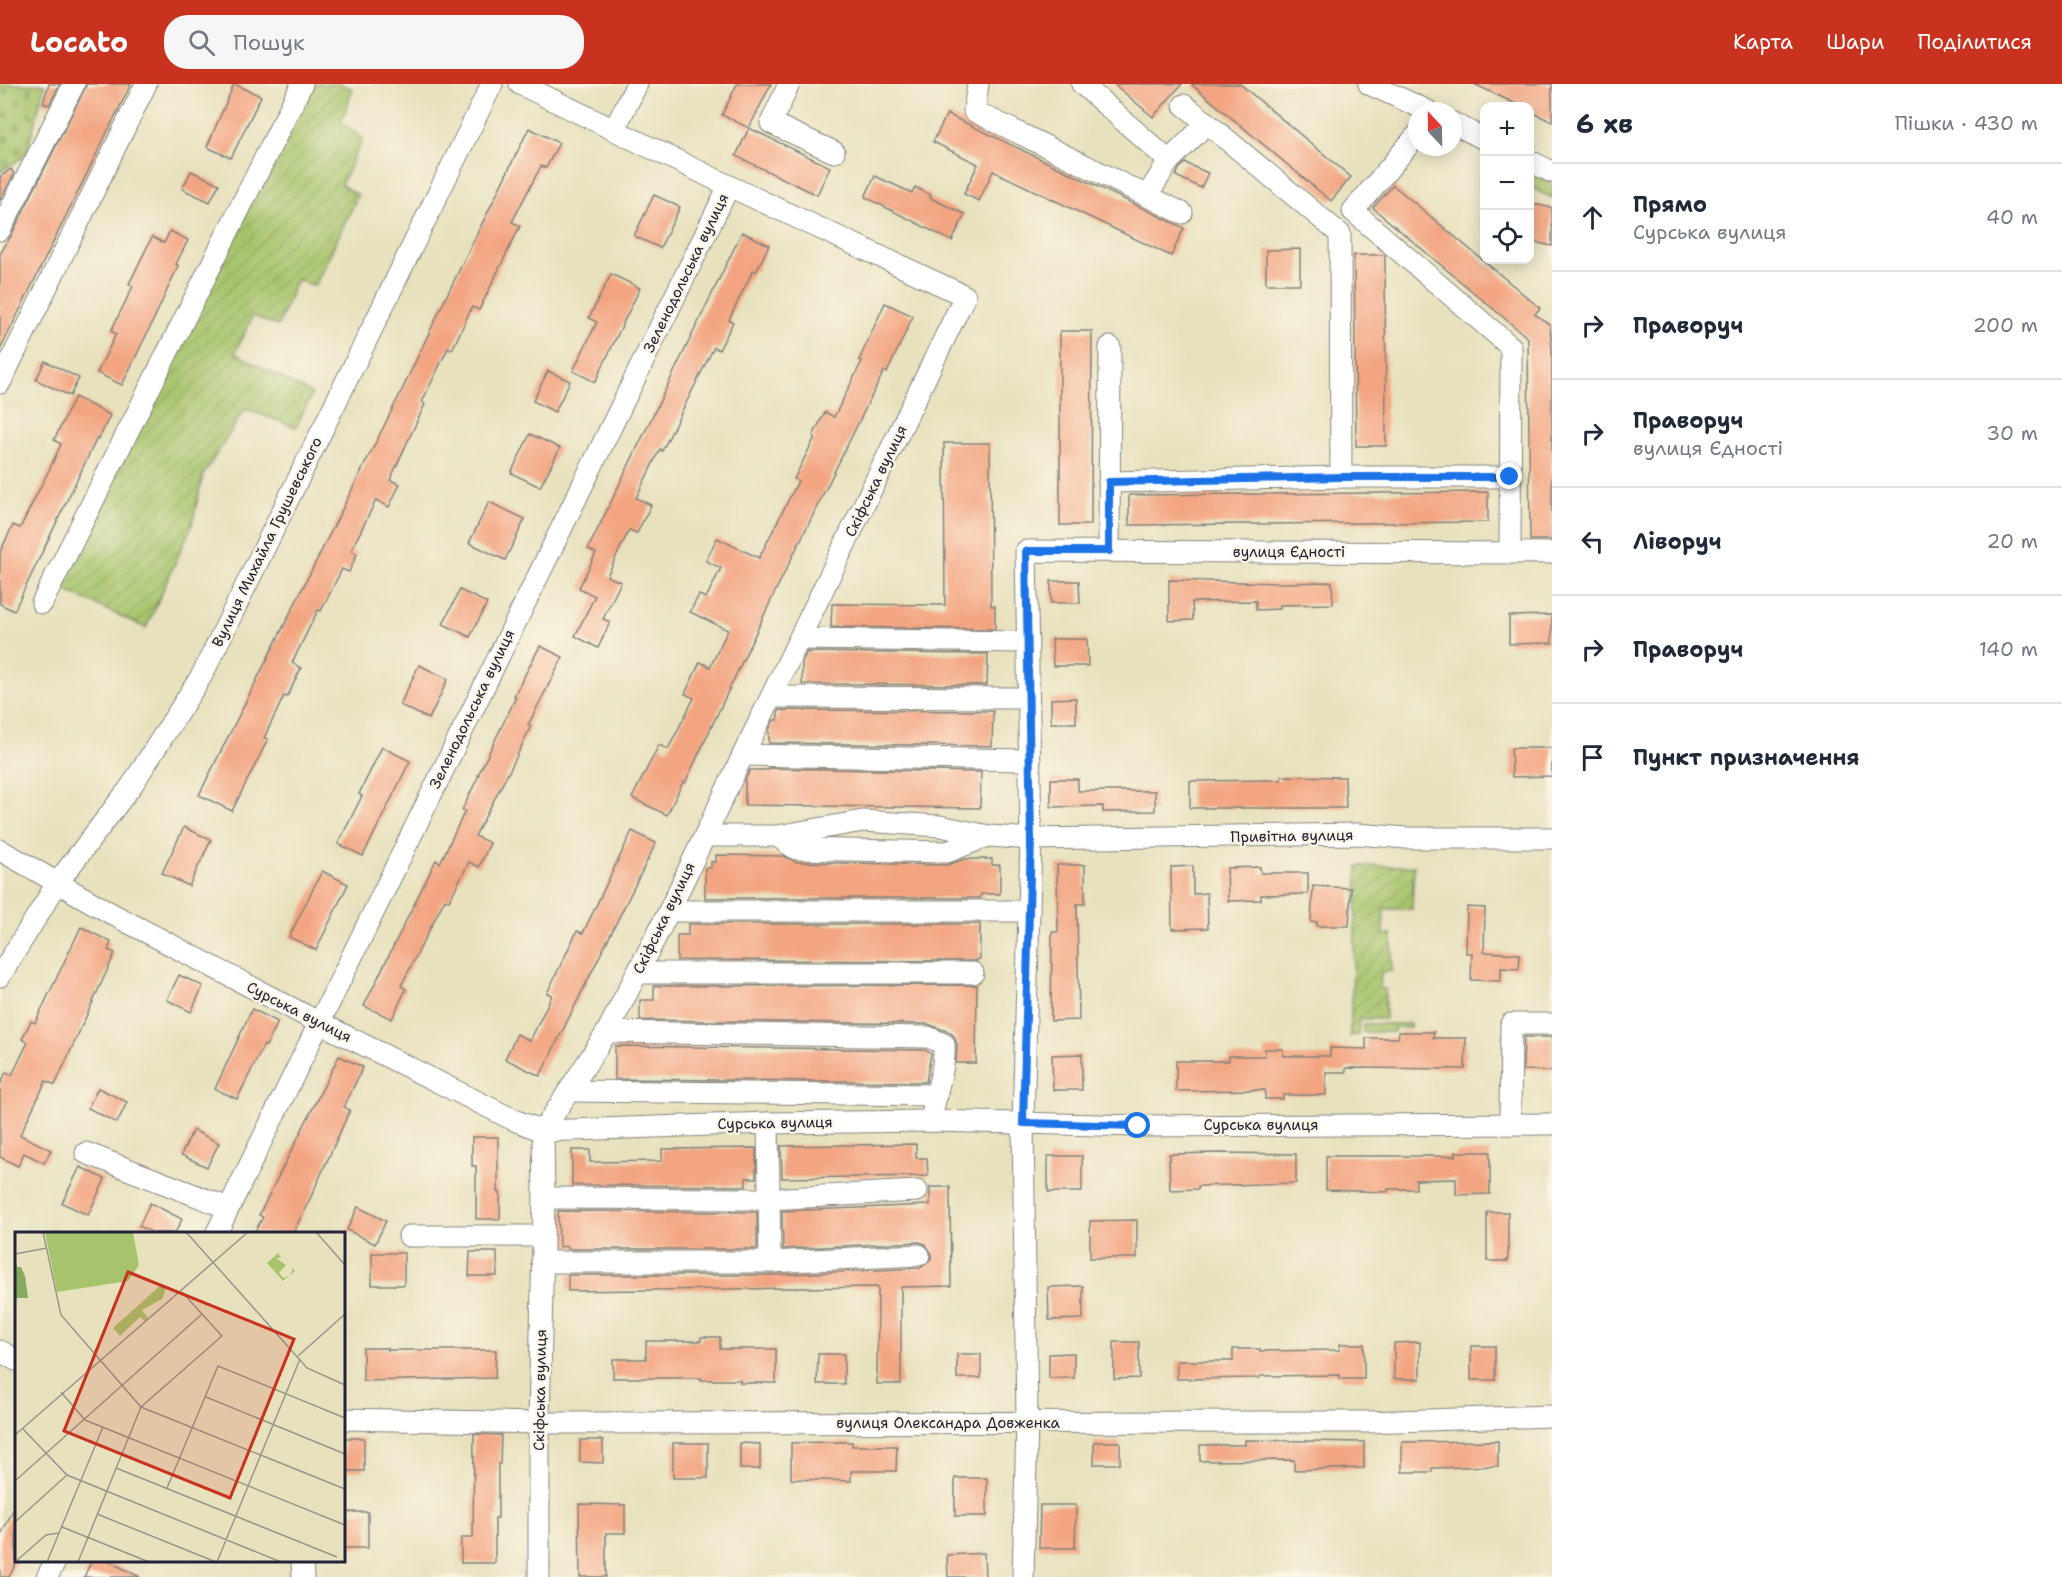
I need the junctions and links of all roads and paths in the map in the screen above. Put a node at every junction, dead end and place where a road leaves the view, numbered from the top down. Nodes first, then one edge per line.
1 (74, 84) edge
2 (146, 84) edge
3 (302, 84) edge
4 (492, 84) edge
5 (520, 84) edge
6 (637, 84) edge
7 (789, 84) edge
8 (978, 84) edge
9 (1082, 84) edge
10 (1369, 84) edge
11 (1408, 102) edge
12 (1184, 105) dead end
13 (1207, 123) junction
14 (1462, 128) edge
15 (615, 130) junction
16 (1480, 136) edge
17 (1408, 146) edge
18 (834, 152) dead end
19 (1169, 161) junction
20 (1534, 163) edge
21 (1552, 172) edge
22 (729, 186) junction
23 (1147, 196) junction
24 (1353, 211) junction
25 (1182, 213) dead end
26 (2, 224) edge
27 (1340, 234) junction
28 (1110, 347) dead end
29 (0, 383) edge
30 (1341, 477) junction
31 (1510, 477) junction
32 (1109, 482) junction
33 (1109, 551) junction
34 (1510, 553) junction
35 (1552, 553) edge
36 (42, 603) dead end
37 (800, 639) junction
38 (1028, 642) junction
39 (772, 697) junction
40 (1028, 698) junction
41 (743, 755) junction
42 (1030, 760) junction
43 (705, 836) junction
44 (777, 836) junction
45 (989, 836) junction
46 (1552, 838) edge
47 (1031, 839) junction
48 (0, 850) edge
49 (58, 882) junction
50 (669, 911) junction
51 (1029, 911) junction
52 (638, 973) junction
53 (972, 973) dead end
54 (0, 976) edge
55 (318, 1022) junction
56 (1552, 1024) edge
57 (607, 1032) junction
58 (571, 1091) junction
59 (937, 1095) junction
60 (932, 1120) junction
61 (768, 1123) junction
62 (1023, 1123) junction
63 (1510, 1124) junction
64 (1552, 1124) edge
65 (543, 1131) junction
66 (86, 1153) dead end
67 (917, 1191) dead end
68 (544, 1198) junction
69 (768, 1199) junction
70 (228, 1208) junction
71 (216, 1232) edge
72 (410, 1236) dead end
73 (543, 1236) junction
74 (919, 1255) dead end
75 (542, 1262) junction
76 (770, 1262) junction
77 (0, 1351) edge
78 (15, 1359) edge
79 (1552, 1416) edge
80 (345, 1419) edge
81 (538, 1423) junction
82 (1028, 1423) junction
83 (55, 1562) edge
84 (47, 1577) edge
85 (539, 1577) edge
86 (1023, 1577) edge

1 - 26 street
2 - 29 street
3 - 36 street
4 - 49 street, Вулиця Михайла Грушевського
5 - 15 street
6 - 15 street
7 - 18 street
8 - 23 street
9 - 19 street
10 - 11 street
12 - 13 street
13 - 19 street
13 - 27 street
14 - 16 street
15 - 22 street
17 - 24 street
19 - 23 street
20 - 21 street
22 - 37 street, Скіфська вулиця
22 - 55 street, Зеленодольська вулиця
23 - 25 street
24 - 27 street
24 - 31 street
27 - 30 street
28 - 32 street
30 - 31 street
30 - 32 street
31 - 34 street
32 - 33 street
33 - 34 street, вулиця Єдності
33 - 38 street, вулиця Єдності
34 - 35 street, вулиця Єдності
37 - 38 street
37 - 39 street, Скіфська вулиця
38 - 40 street
39 - 40 street
39 - 41 street, Скіфська вулиця
40 - 42 street
41 - 42 street
41 - 43 street, Скіфська вулиця
42 - 47 street
43 - 44 street, Привітна вулиця
43 - 50 street, Скіфська вулиця
44 - 45 street, Привітна вулиця
44 - 45 street
45 - 47 street, Привітна вулиця
46 - 47 street, Привітна вулиця
47 - 51 street
48 - 49 street, Сурська вулиця
49 - 54 street, Вулиця Михайла Грушевського
49 - 55 street, Сурська вулиця
50 - 51 street
50 - 52 street, Скіфська вулиця
51 - 62 street
52 - 53 street
52 - 57 street, Скіфська вулиця
55 - 65 street, Сурська вулиця
55 - 70 street, Зеленодольська вулиця
56 - 63 street
57 - 58 street, Скіфська вулиця
57 - 59 street
58 - 59 street
58 - 65 street, Скіфська вулиця
59 - 60 street
60 - 61 street, Сурська вулиця
60 - 62 street, Сурська вулиця
61 - 65 street, Сурська вулиця
61 - 69 street
62 - 63 street, Сурська вулиця
62 - 82 street
63 - 64 street, Сурська вулиця
65 - 68 street, Скіфська вулиця
66 - 70 street
67 - 69 street
68 - 69 street
68 - 73 street, Скіфська вулиця
69 - 76 street
70 - 71 street, Зеленодольська вулиця
72 - 73 street
73 - 75 street, Скіфська вулиця
74 - 76 street
75 - 76 street
75 - 81 street, Скіфська вулиця
77 - 78 street
79 - 82 street, вулиця Олександра Довженка
80 - 81 street, вулиця Олександра Довженка
81 - 82 street, вулиця Олександра Довженка
81 - 85 street, Скіфська вулиця
82 - 86 street
83 - 84 street

